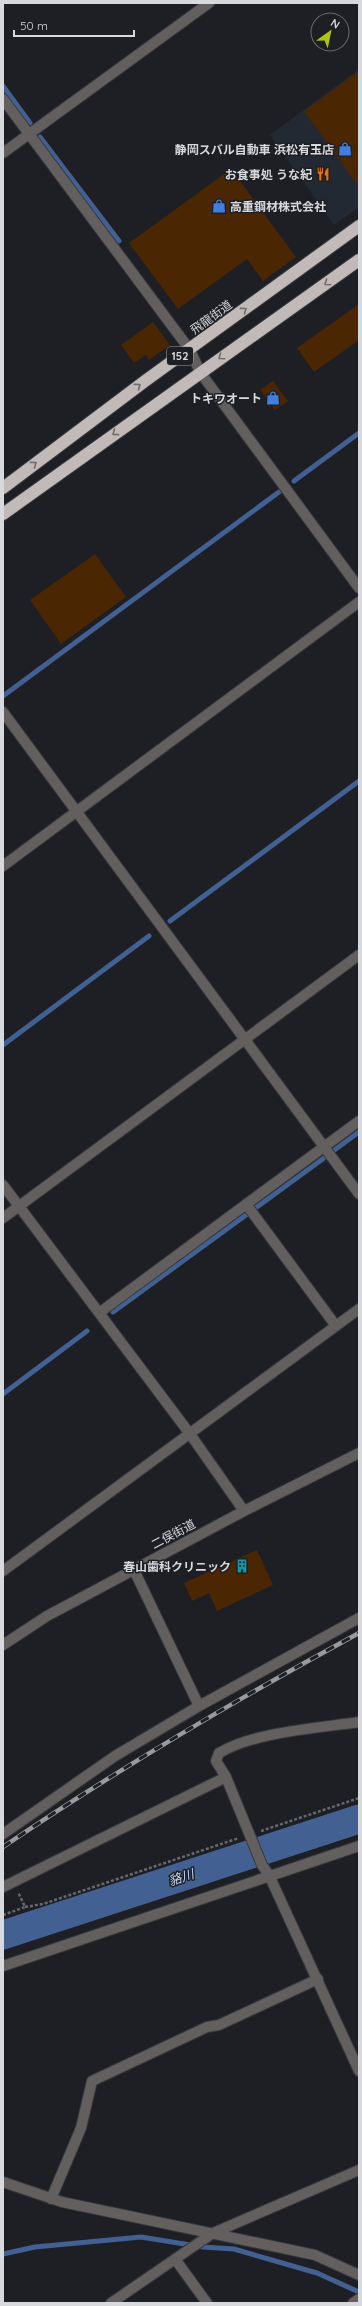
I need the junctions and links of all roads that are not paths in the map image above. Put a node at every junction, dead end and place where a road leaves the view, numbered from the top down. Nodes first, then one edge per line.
1 (209, 3) edge
2 (3, 99) edge
3 (29, 135) junction
4 (3, 153) edge
5 (359, 226) edge
6 (359, 260) edge
7 (190, 350) junction
8 (200, 372) junction
9 (3, 488) edge
10 (3, 514) edge
11 (359, 588) edge
12 (359, 602) edge
13 (3, 712) edge
14 (77, 812) junction
15 (3, 866) edge
16 (359, 956) edge
17 (244, 1040) junction
18 (359, 1121) edge
19 (324, 1147) junction
20 (3, 1185) edge
21 (359, 1194) edge
22 (246, 1205) junction
23 (19, 1206) junction
24 (3, 1218) edge
25 (359, 1309) edge
26 (99, 1313) junction
27 (336, 1326) junction
28 (190, 1434) junction
29 (359, 1453) edge
30 (244, 1511) junction
31 (134, 1570) junction
32 (3, 1571) edge
33 (359, 1618) edge
34 (3, 1645) edge
35 (200, 1706) junction
36 (359, 1722) edge
37 (226, 1777) junction
38 (3, 1834) edge
39 (359, 1846) edge
40 (269, 1875) junction
41 (3, 1887) edge
42 (3, 1966) edge
43 (318, 1979) junction
44 (359, 2071) edge
45 (359, 2170) edge
46 (3, 2182) edge
47 (51, 2199) junction
48 (209, 2235) junction
49 (175, 2259) junction
50 (359, 2275) edge
51 (111, 2303) edge
52 (206, 2303) edge

1 - 3 street
2 - 3 street
3 - 4 street
3 - 7 street
7 -> 5 highway, 飛龍街道 / 152
6 -> 8 highway, 152
7 - 8 street
9 -> 7 highway, 飛龍街道 / 152
8 -> 10 highway, 152
8 - 11 street
12 - 14 street
13 - 14 street
14 - 15 street
14 - 17 street
16 - 17 street
17 - 19 street
17 - 23 street
18 - 19 street
19 - 21 street
19 - 22 street
20 - 23 street
22 - 26 street
22 - 27 street
23 - 24 street
23 - 26 street
25 - 27 street
26 - 28 street
27 - 28 street
28 - 30 street
28 - 32 street
29 - 30 street, 二俣街道
30 - 31 street, 二俣街道
31 - 34 street, 二俣街道
31 - 35 street
33 - 35 street
35 - 38 street
36 - 37 street
37 - 40 street
37 - 41 street
39 - 40 street
40 - 42 street
40 - 43 street
43 - 44 street
43 - 47 street
45 - 48 street
46 - 47 street
47 - 48 street
48 - 49 street
48 - 50 street
49 - 51 street
49 - 52 street

